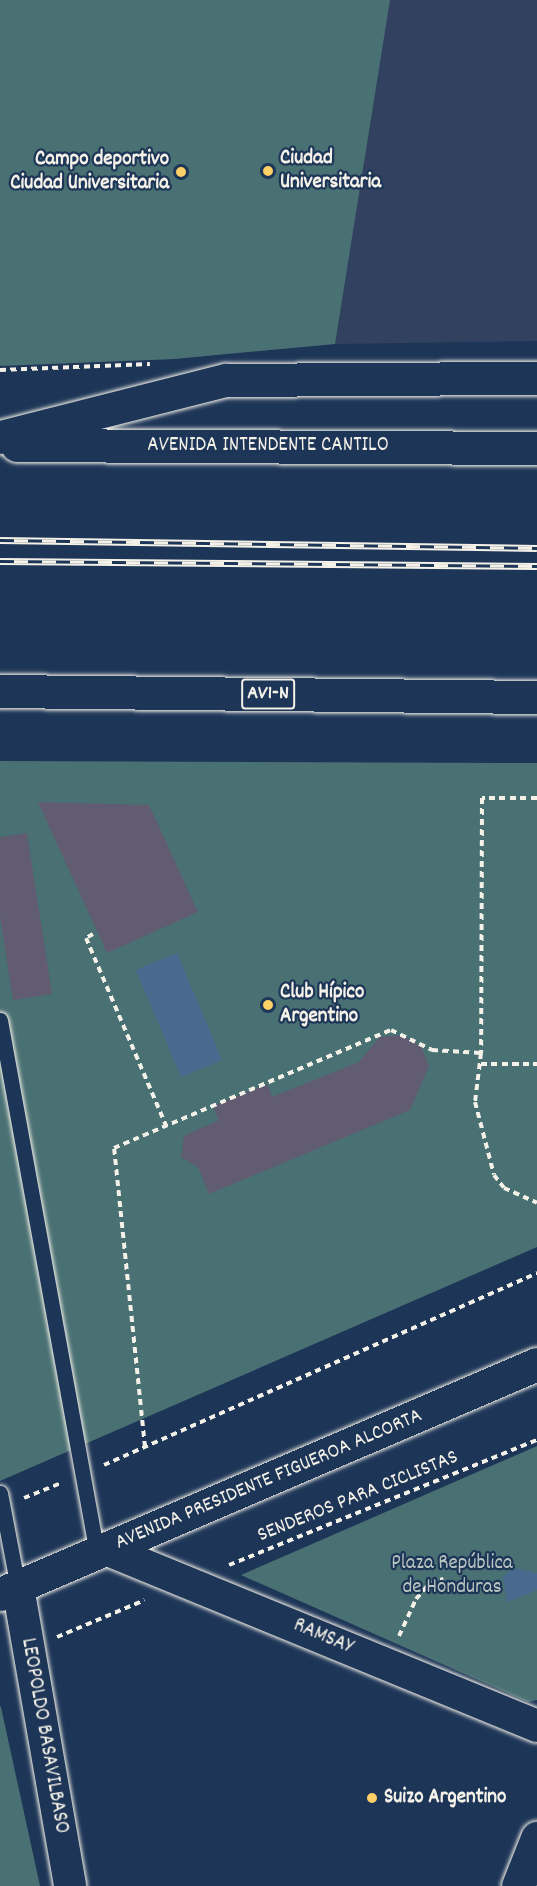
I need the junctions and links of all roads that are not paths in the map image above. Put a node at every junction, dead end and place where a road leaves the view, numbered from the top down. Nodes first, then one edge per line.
1 (537, 378) edge
2 (0, 437) edge
3 (0, 445) edge
4 (537, 448) edge
5 (0, 691) edge
6 (537, 697) edge
7 (0, 1020) edge
8 (537, 1364) edge
9 (1, 1500) edge
10 (103, 1552) junction
11 (9, 1591) edge
12 (537, 1726) edge
13 (537, 1838) edge
14 (70, 1886) edge
15 (518, 1886) edge

1 - 2 main road
3 - 4 main road, AVENIDA INTENDENTE CANTILO
5 - 6 main road, AV1-N
7 - 10 lane
8 - 10 main road, AVENIDA PRESIDENTE FIGUEROA ALCORTA
9 - 11 lane
10 - 11 main road, AVENIDA PRESIDENTE FIGUEROA ALCORTA
10 - 12 street, RAMSAY
11 - 14 street, LEOPOLDO BASAVILBASO
13 - 15 main road

